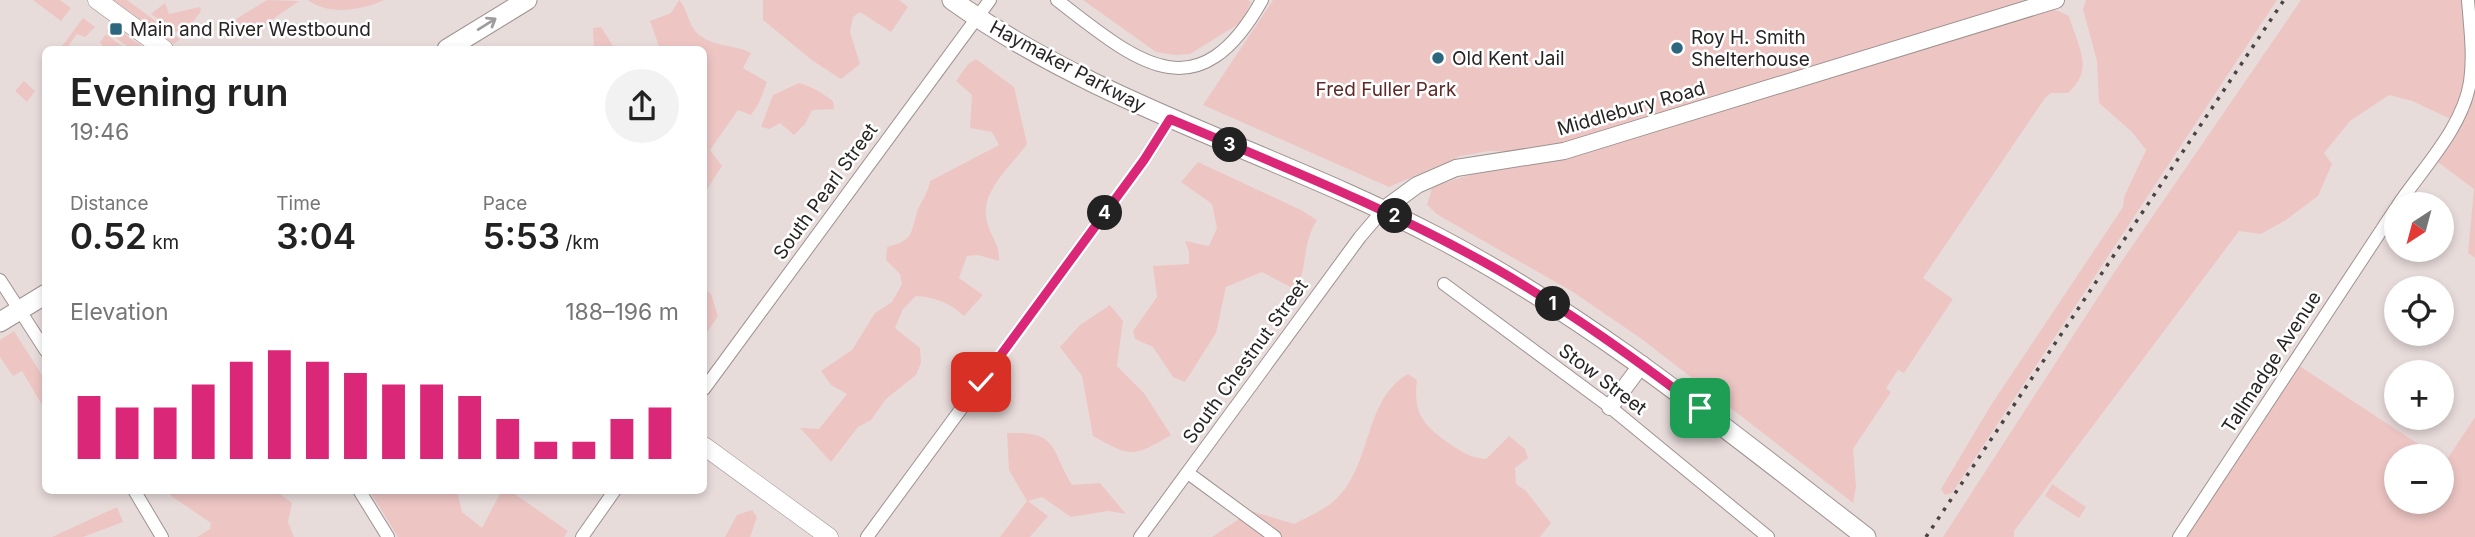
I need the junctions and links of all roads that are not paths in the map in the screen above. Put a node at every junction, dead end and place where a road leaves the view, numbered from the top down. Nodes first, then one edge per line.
1 (97, 0) edge
2 (527, 0) edge
3 (953, 0) edge
4 (990, 0) edge
5 (1057, 0) edge
6 (1262, 0) edge
7 (2056, 0) edge
8 (2468, 0) edge
9 (978, 17) junction
10 (160, 46) edge
11 (452, 46) edge
12 (1170, 119) junction
13 (2407, 192) edge
14 (1383, 210) junction
15 (2384, 227) edge
16 (0, 280) edge
17 (1444, 284) dead end
18 (42, 296) edge
19 (20, 310) junction
20 (0, 322) edge
21 (42, 345) edge
22 (1642, 364) junction
23 (707, 384) edge
24 (1610, 407) junction
25 (707, 448) edge
26 (1188, 473) junction
27 (136, 494) edge
28 (361, 494) edge
29 (612, 494) edge
30 (162, 537) edge
31 (388, 537) edge
32 (582, 537) edge
33 (829, 537) edge
34 (867, 537) edge
35 (1140, 537) edge
36 (1275, 537) edge
37 (1768, 537) edge
38 (1866, 537) edge
39 (2179, 537) edge

1 - 10 main road
11 -> 2 main road
3 - 9 main road, Haymaker Parkway
4 - 9 street, South Pearl Street
5 - 6 street
7 - 14 street, Middlebury Road
8 - 13 street, Tallmadge Avenue
9 - 12 main road, Haymaker Parkway
9 - 23 street, South Pearl Street
12 - 14 main road, Haymaker Parkway
12 - 34 street
14 - 22 main road, Haymaker Parkway
14 - 26 street, South Chestnut Street
15 - 39 street, Tallmadge Avenue
16 - 19 street
17 - 24 street, Stow Street
18 - 19 main road
19 - 20 main road
19 - 21 street
22 - 24 street
22 - 38 main road, Haymaker Parkway
24 - 37 street, Stow Street
25 - 33 main road
26 - 35 street, South Chestnut Street
26 - 36 street
27 - 30 street
28 - 31 street
29 - 32 street

